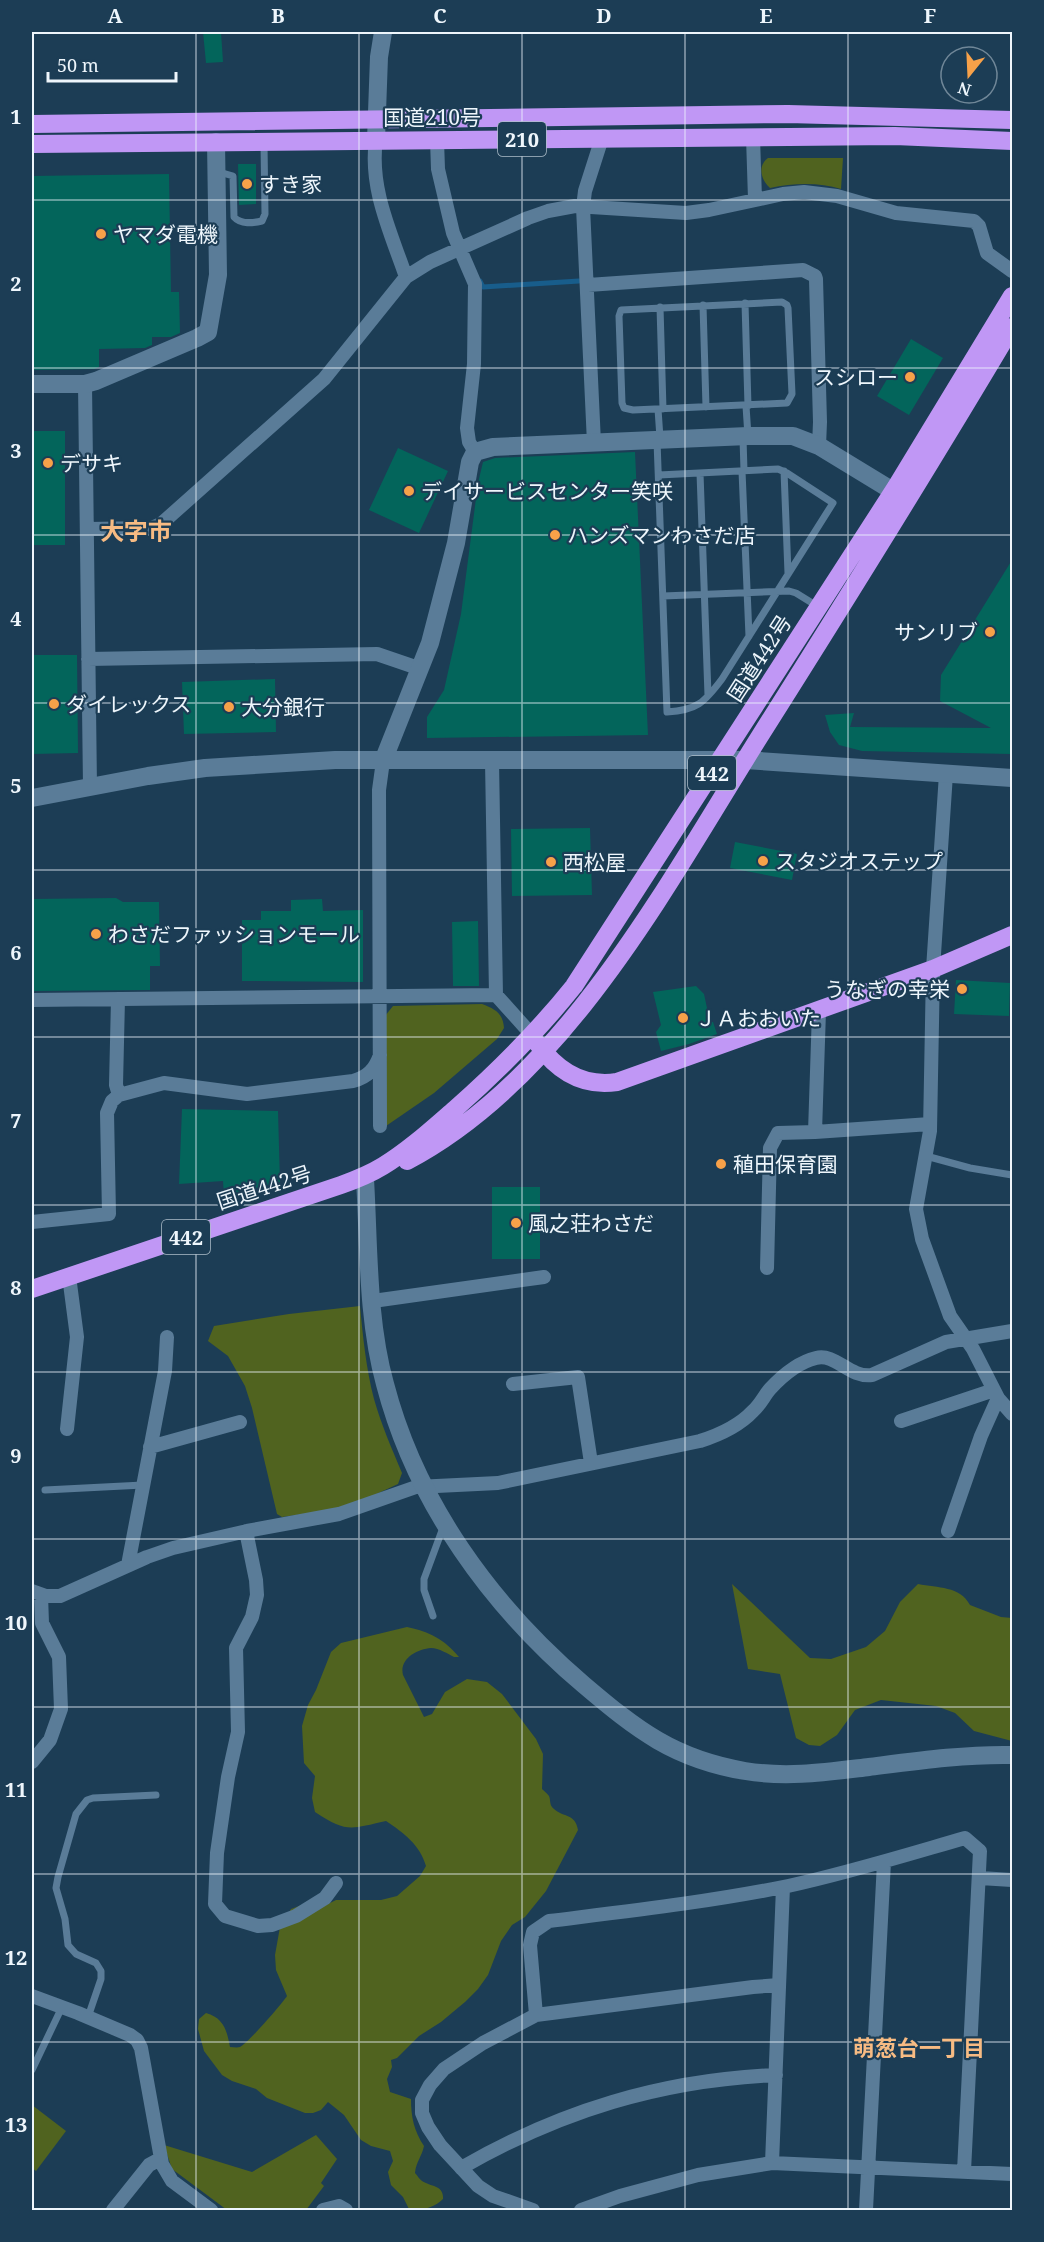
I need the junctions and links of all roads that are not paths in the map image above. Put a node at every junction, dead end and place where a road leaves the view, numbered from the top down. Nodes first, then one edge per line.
1 (383, 32) edge
2 (378, 120) junction
3 (1012, 120) edge
4 (32, 124) edge
5 (753, 137) junction
6 (602, 138) junction
7 (376, 140) junction
8 (437, 140) junction
9 (1012, 141) edge
10 (216, 142) junction
11 (264, 142) junction
12 (32, 144) edge
13 (217, 171) junction
14 (755, 199) junction
15 (584, 207) junction
16 (459, 248) junction
17 (1012, 271) edge
18 (406, 277) junction
19 (588, 285) junction
20 (1012, 296) edge
21 (746, 303) junction
22 (703, 305) junction
23 (660, 307) junction
24 (1012, 327) edge
25 (1005, 352) edge
26 (32, 384) edge
27 (85, 384) junction
28 (747, 406) junction
29 (706, 407) junction
30 (660, 409) junction
31 (745, 436) junction
32 (658, 440) junction
33 (594, 443) junction
34 (819, 446) junction
35 (475, 452) junction
36 (743, 471) junction
37 (784, 471) junction
38 (700, 473) junction
39 (659, 475) junction
40 (901, 496) junction
41 (87, 529) junction
42 (788, 573) junction
43 (777, 592) junction
44 (747, 593) junction
45 (705, 595) junction
46 (663, 596) junction
47 (819, 607) junction
48 (749, 637) junction
49 (88, 659) junction
50 (421, 669) junction
51 (708, 696) junction
52 (721, 759) junction
53 (492, 760) junction
54 (745, 760) junction
55 (383, 761) junction
56 (946, 774) junction
57 (1012, 778) edge
58 (90, 787) junction
59 (32, 798) edge
60 (1012, 935) edge
61 (933, 969) junction
62 (496, 995) junction
63 (380, 996) junction
64 (118, 999) junction
65 (32, 1000) edge
66 (819, 1011) junction
67 (532, 1035) junction
68 (544, 1052) junction
69 (380, 1055) junction
70 (119, 1095) junction
71 (930, 1124) junction
72 (380, 1126) dead end
73 (815, 1132) junction
74 (926, 1156) junction
75 (1012, 1175) edge
76 (365, 1179) junction
77 (341, 1185) junction
78 (32, 1222) edge
79 (767, 1268) dead end
80 (69, 1276) junction
81 (544, 1277) dead end
82 (32, 1289) edge
83 (373, 1301) junction
84 (1012, 1331) edge
85 (167, 1337) dead end
86 (966, 1339) junction
87 (513, 1384) dead end
88 (996, 1394) junction
89 (1012, 1414) edge
90 (901, 1421) dead end
91 (240, 1422) dead end
92 (68, 1429) dead end
93 (150, 1447) junction
94 (591, 1463) junction
95 (143, 1485) junction
96 (424, 1485) junction
97 (45, 1490) dead end
98 (445, 1522) junction
99 (246, 1531) junction
100 (948, 1531) dead end
101 (128, 1565) junction
102 (36, 1593) edge
103 (433, 1616) dead end
104 (1012, 1755) edge
105 (32, 1762) edge
106 (156, 1795) dead end
107 (884, 1862) junction
108 (980, 1878) junction
109 (1012, 1880) edge
110 (336, 1883) dead end
111 (783, 1887) junction
112 (779, 1985) junction
113 (32, 1995) edge
114 (62, 2007) junction
115 (536, 2015) junction
116 (88, 2017) junction
117 (32, 2070) edge
118 (776, 2075) junction
119 (160, 2159) junction
120 (772, 2163) junction
121 (868, 2167) junction
122 (460, 2168) junction
123 (964, 2171) junction
124 (1012, 2174) edge
125 (527, 2210) edge
126 (113, 2211) edge
127 (211, 2211) edge
128 (323, 2211) edge
129 (346, 2211) edge
130 (581, 2211) edge
131 (866, 2211) edge

1 - 2 street
2 - 3 highway, 国道210号 / 210
2 - 4 highway, 国道210号 / 210
2 - 7 street
5 - 6 highway, 国道210号 / 210
5 - 9 highway, 国道210号 / 210
5 - 14 street
6 - 8 highway, 国道210号 / 210
6 - 15 street
7 - 8 highway, 国道210号 / 210
7 - 11 highway, 国道210号 / 210
7 - 18 street
8 - 16 street
10 - 11 highway, 国道210号 / 210
10 - 12 highway, 国道210号 / 210
10 - 13 street
11 - 13 lane
13 - 27 street
14 - 15 street
14 - 17 street
15 - 16 street
15 - 19 street
16 - 18 street
16 - 35 street
18 - 41 street
19 - 33 street
19 - 34 street
20 - 40 highway, 国道442号 / 442
21 - 22 lane
21 - 28 lane
21 - 28 lane
22 - 23 lane
22 - 29 lane
23 - 30 lane
23 - 30 lane
24 - 25 highway, 国道442号 / 442
25 - 40 highway, 国道442号 / 442
26 - 27 street
27 - 41 street
28 - 29 lane
28 - 31 lane
29 - 30 lane
30 - 32 lane
31 - 32 street
31 - 34 street
31 - 36 lane
32 - 33 street
32 - 39 lane
33 - 35 street
34 - 40 street
35 - 50 street
36 - 37 lane
36 - 38 lane
36 - 44 lane
37 - 42 lane
37 - 42 lane
38 - 39 lane
38 - 45 lane
39 - 46 lane
40 - 47 highway, 国道442号 / 442
40 - 54 highway, 国道442号 / 442
41 - 49 street
42 - 43 lane
43 - 44 lane
43 - 47 lane
43 - 48 lane
44 - 45 lane
44 - 48 lane
45 - 46 lane
45 - 51 lane
46 - 51 lane
47 - 52 highway, 国道442号 / 442
48 - 51 lane
49 - 50 street
49 - 58 street
50 - 55 street
52 - 53 street
52 - 54 street
52 - 67 highway, 国道442号 / 442
53 - 55 street
53 - 62 street
54 - 56 street
54 - 68 highway, 国道442号 / 442
55 - 58 street
55 - 63 street
56 - 57 street
56 - 61 street
58 - 59 street
60 - 61 highway
61 - 66 highway
61 - 71 street
62 - 63 street
62 - 67 street
63 - 64 street
63 - 69 street
64 - 65 street
64 - 70 street
66 - 68 highway
66 - 73 street
67 - 68 highway
67 - 77 highway, 国道442号 / 442
68 - 76 highway, 国道442号 / 442
69 - 70 street
69 - 72 street
70 - 78 street
71 - 73 street
71 - 74 street
73 - 79 street
74 - 75 lane
74 - 86 street
76 - 77 highway, 国道442号 / 442
76 - 83 street
77 - 80 highway, 国道442号 / 442
80 - 82 highway, 国道442号 / 442
80 - 92 street
81 - 83 street
83 - 96 street
84 - 86 street
85 - 93 street
86 - 88 street
86 - 94 street
87 - 94 street
88 - 89 street
88 - 90 street
88 - 100 street
91 - 93 street
93 - 95 street
94 - 96 street
95 - 97 lane
95 - 101 street
96 - 98 street
96 - 99 street
98 - 103 lane
98 - 104 street
99 - 101 street
99 - 110 street
101 - 102 street
102 - 105 street
106 - 116 lane
107 - 108 street
107 - 111 street
107 - 121 street
108 - 109 street
108 - 123 street
111 - 112 street
111 - 115 street
112 - 115 street
112 - 118 street
113 - 114 street
114 - 116 street
114 - 117 lane
115 - 122 street
116 - 119 street
118 - 120 street
118 - 122 street
119 - 126 street
119 - 127 street
120 - 121 street
120 - 130 street
121 - 123 street
121 - 131 street
122 - 125 street
123 - 124 street
128 - 129 street

